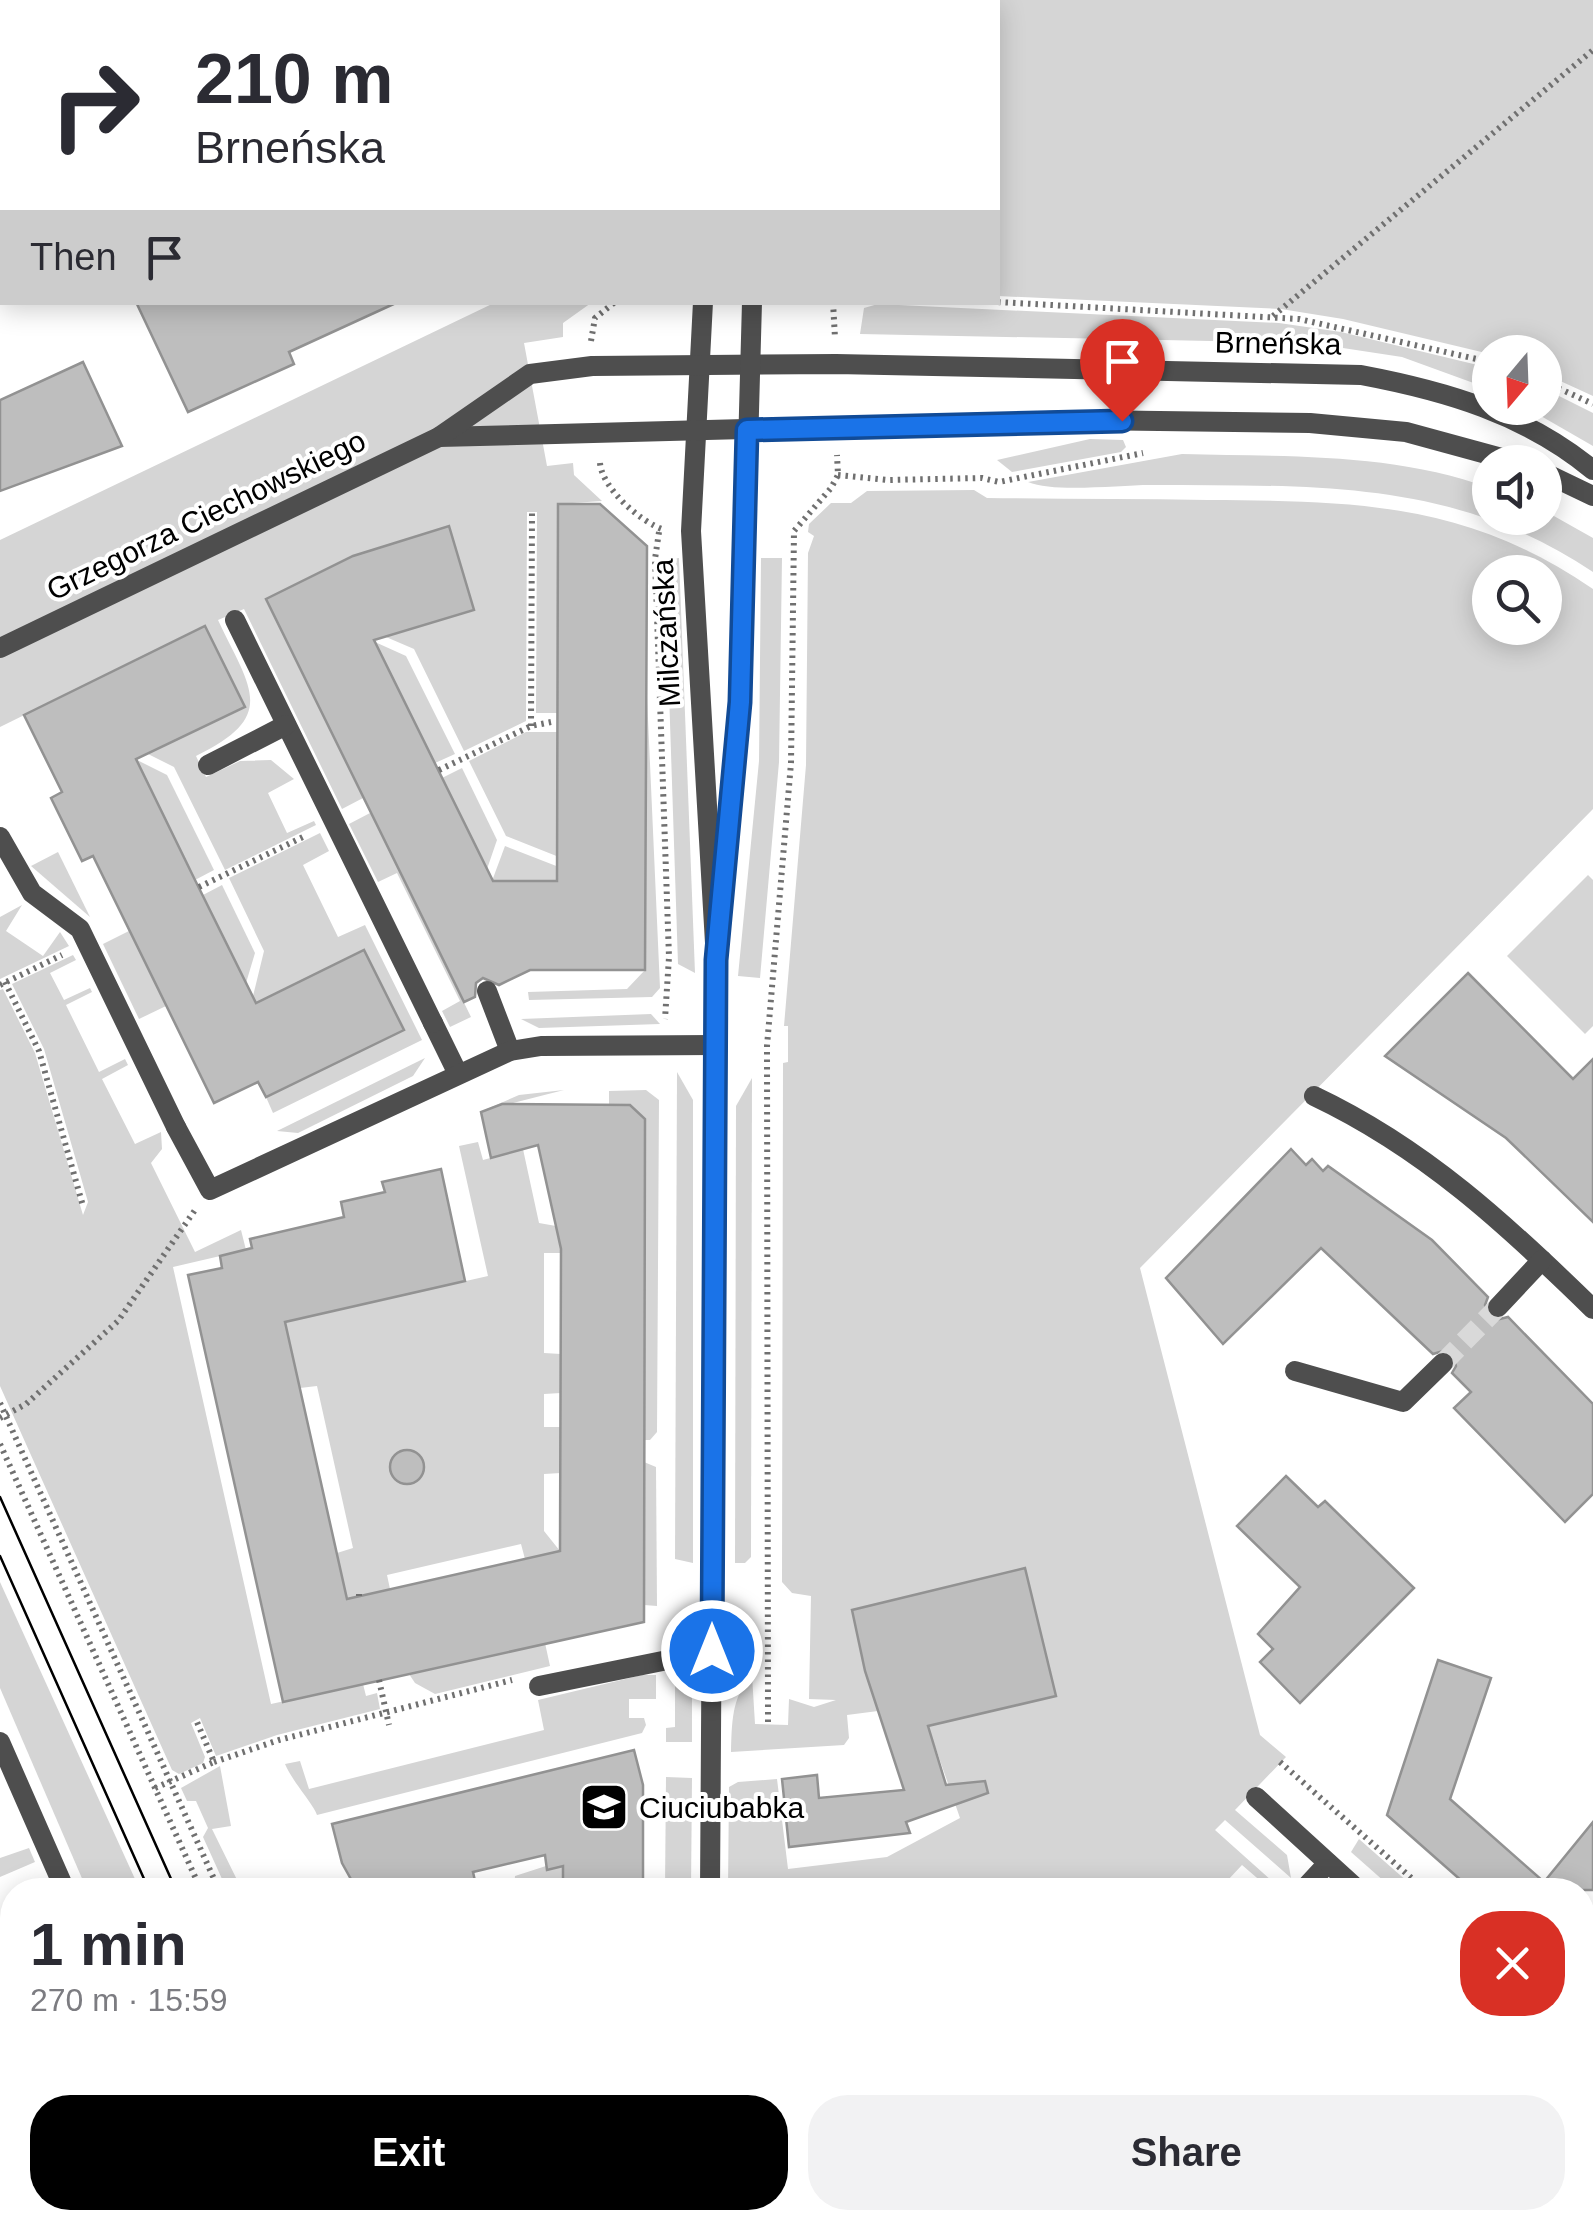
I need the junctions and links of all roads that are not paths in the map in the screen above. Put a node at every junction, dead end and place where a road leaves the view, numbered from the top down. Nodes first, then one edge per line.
1 (704, 305) edge
2 (752, 305) edge
3 (700, 365) junction
4 (749, 365) junction
5 (696, 430) junction
6 (747, 430) junction
7 (439, 438) junction
8 (1472, 450) edge
9 (1593, 470) edge
10 (1562, 482) edge
11 (1593, 496) edge
12 (235, 620) dead end
13 (0, 648) edge
14 (286, 725) junction
15 (208, 764) dead end
16 (0, 837) edge
17 (716, 960) junction
18 (487, 991) dead end
19 (715, 1045) junction
20 (510, 1051) junction
21 (458, 1074) junction
22 (1314, 1096) dead end
23 (1542, 1260) junction
24 (1498, 1306) tunnel mouth
25 (1593, 1310) edge
26 (1443, 1363) tunnel mouth
27 (1295, 1371) dead end
28 (712, 1651) junction
29 (539, 1686) dead end
30 (0, 1742) edge
31 (1256, 1797) dead end
32 (1328, 1863) junction
33 (60, 1878) edge
34 (710, 1878) edge
35 (1314, 1878) edge
36 (1345, 1878) edge

1 - 3 street, Milczańska
2 - 4 street, Milczańska
3 - 4 street, Brneńska
3 - 5 street, Milczańska
3 - 7 street, Grzegorza Ciechowskiego
4 - 6 street, Milczańska
4 - 9 street, Brneńska
5 - 6 street
5 - 7 street, Grzegorza Ciechowskiego
5 - 17 street, Milczańska
6 - 8 street
6 - 17 street, Milczańska
7 - 13 street, Grzegorza Ciechowskiego
10 - 11 street
12 - 14 street
14 - 15 street
14 - 21 street
16 - 21 street
17 - 19 street, Milczańska
18 - 20 street
19 - 20 street
19 - 28 street, Milczańska
20 - 21 street
22 - 23 street
23 - 24 street
23 - 25 street
26 - 27 street
28 - 29 street
28 - 34 street, Milczańska
30 - 33 street
31 - 32 street
32 - 35 street
32 - 36 street

